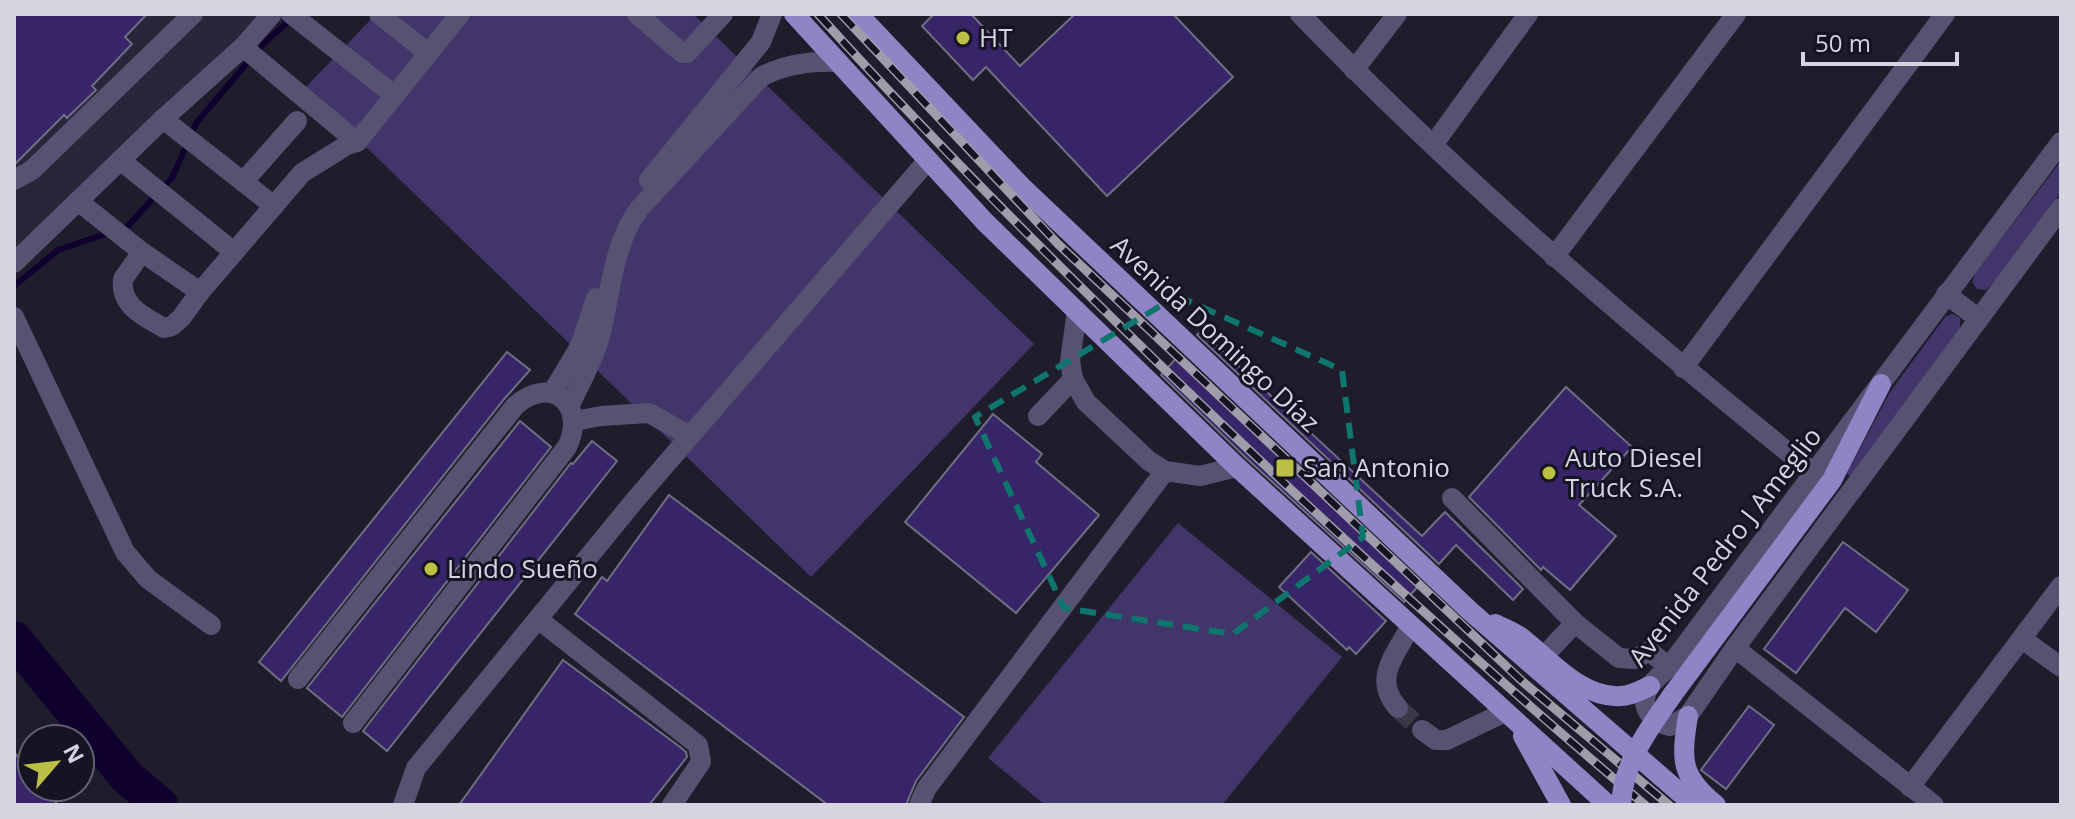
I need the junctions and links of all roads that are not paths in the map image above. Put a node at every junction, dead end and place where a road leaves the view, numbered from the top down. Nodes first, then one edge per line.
1 (193, 14) edge
2 (272, 14) edge
3 (291, 14) edge
4 (379, 14) edge
5 (460, 14) edge
6 (637, 14) edge
7 (723, 14) edge
8 (772, 14) edge
9 (794, 14) edge
10 (1300, 14) edge
11 (1397, 14) edge
12 (1528, 14) edge
13 (1736, 14) edge
14 (1945, 14) edge
15 (863, 17) edge
16 (243, 47) junction
17 (428, 53) junction
18 (838, 62) junction
19 (1354, 70) junction
20 (394, 95) junction
21 (163, 119) junction
22 (297, 121) dead end
23 (357, 142) junction
24 (2061, 142) edge
25 (1433, 145) junction
26 (120, 160) junction
27 (928, 160) junction
28 (14, 180) edge
29 (243, 182) junction
30 (78, 201) junction
31 (274, 206) junction
32 (2061, 208) edge
33 (142, 252) junction
34 (234, 252) junction
35 (1554, 257) junction
36 (14, 263) edge
37 (200, 292) junction
38 (1946, 294) junction
39 (1077, 311) junction
40 (14, 317) edge
41 (1979, 319) junction
42 (1683, 368) junction
43 (1073, 379) junction
44 (1881, 384) junction
45 (552, 393) junction
46 (572, 414) junction
47 (1038, 416) dead end
48 (690, 436) junction
49 (1237, 467) junction
50 (1165, 471) junction
51 (1815, 474) junction
52 (1452, 498) dead end
53 (2061, 586) edge
54 (1470, 611) junction
55 (538, 619) junction
56 (1575, 623) junction
57 (211, 625) dead end
58 (1410, 627) junction
59 (2022, 639) junction
60 (1735, 648) junction
61 (1543, 657) junction
62 (1669, 667) junction
63 (2061, 667) edge
64 (298, 679) dead end
65 (1650, 686) junction
66 (1398, 708) tunnel mouth
67 (1688, 716) junction
68 (1510, 717) junction
69 (353, 723) dead end
70 (1422, 730) tunnel mouth
71 (1910, 787) junction
72 (403, 805) edge
73 (672, 805) edge
74 (919, 805) edge
75 (1561, 805) edge
76 (1608, 805) edge
77 (1621, 805) edge
78 (1694, 805) edge
79 (1716, 805) edge
80 (1934, 805) edge

1 - 28 street
2 - 16 street
3 - 20 street
4 - 17 street
5 - 17 street
6 - 7 street
8 - 45 street
9 - 18 main road
10 - 19 street
11 - 19 street
12 - 25 street
13 - 35 street
14 - 42 street
15 - 54 main road, Avenida Domingo Díaz
16 - 21 street
16 - 23 street
17 - 20 street
18 - 27 main road
18 - 46 street
19 - 25 street
20 - 23 street
21 - 26 street
21 - 29 street
22 - 29 street
23 - 31 street
24 - 38 street, Avenida Pedro J Ameglio
25 - 35 street
26 - 30 street
26 - 34 street
27 - 39 main road
27 - 48 street
29 - 31 street
30 - 33 street
30 - 36 street
31 - 34 street
32 - 41 street
33 - 37 street
33 - 37 street
34 - 37 street
35 - 42 street
38 - 41 street
38 - 44 street, Avenida Pedro J Ameglio
39 - 43 street
39 - 49 main road
40 - 57 street
41 - 60 street
42 - 51 street
43 - 47 street
43 - 50 street
44 - 51 street, Avenida Pedro J Ameglio
44 - 77 main road, bridge
45 - 46 street
45 - 64 street
46 - 48 street
46 - 69 street
48 - 55 street
49 - 50 street
49 - 58 main road
50 - 74 street
51 - 62 street, Avenida Pedro J Ameglio
52 - 56 street
53 - 59 street
54 - 61 main road
54 - 78 main road, Avenida Domingo Díaz
55 - 72 street
55 - 73 street
56 - 61 street
56 - 62 street
58 - 66 street
58 - 68 main road
59 - 63 street
59 - 71 street
60 - 67 street
60 - 71 street
61 - 65 main road
62 - 65 street, Avenida Pedro J Ameglio
65 - 67 street, Avenida Pedro J Ameglio
67 - 79 main road
68 - 70 street
68 - 75 main road
68 - 76 main road
71 - 80 street

